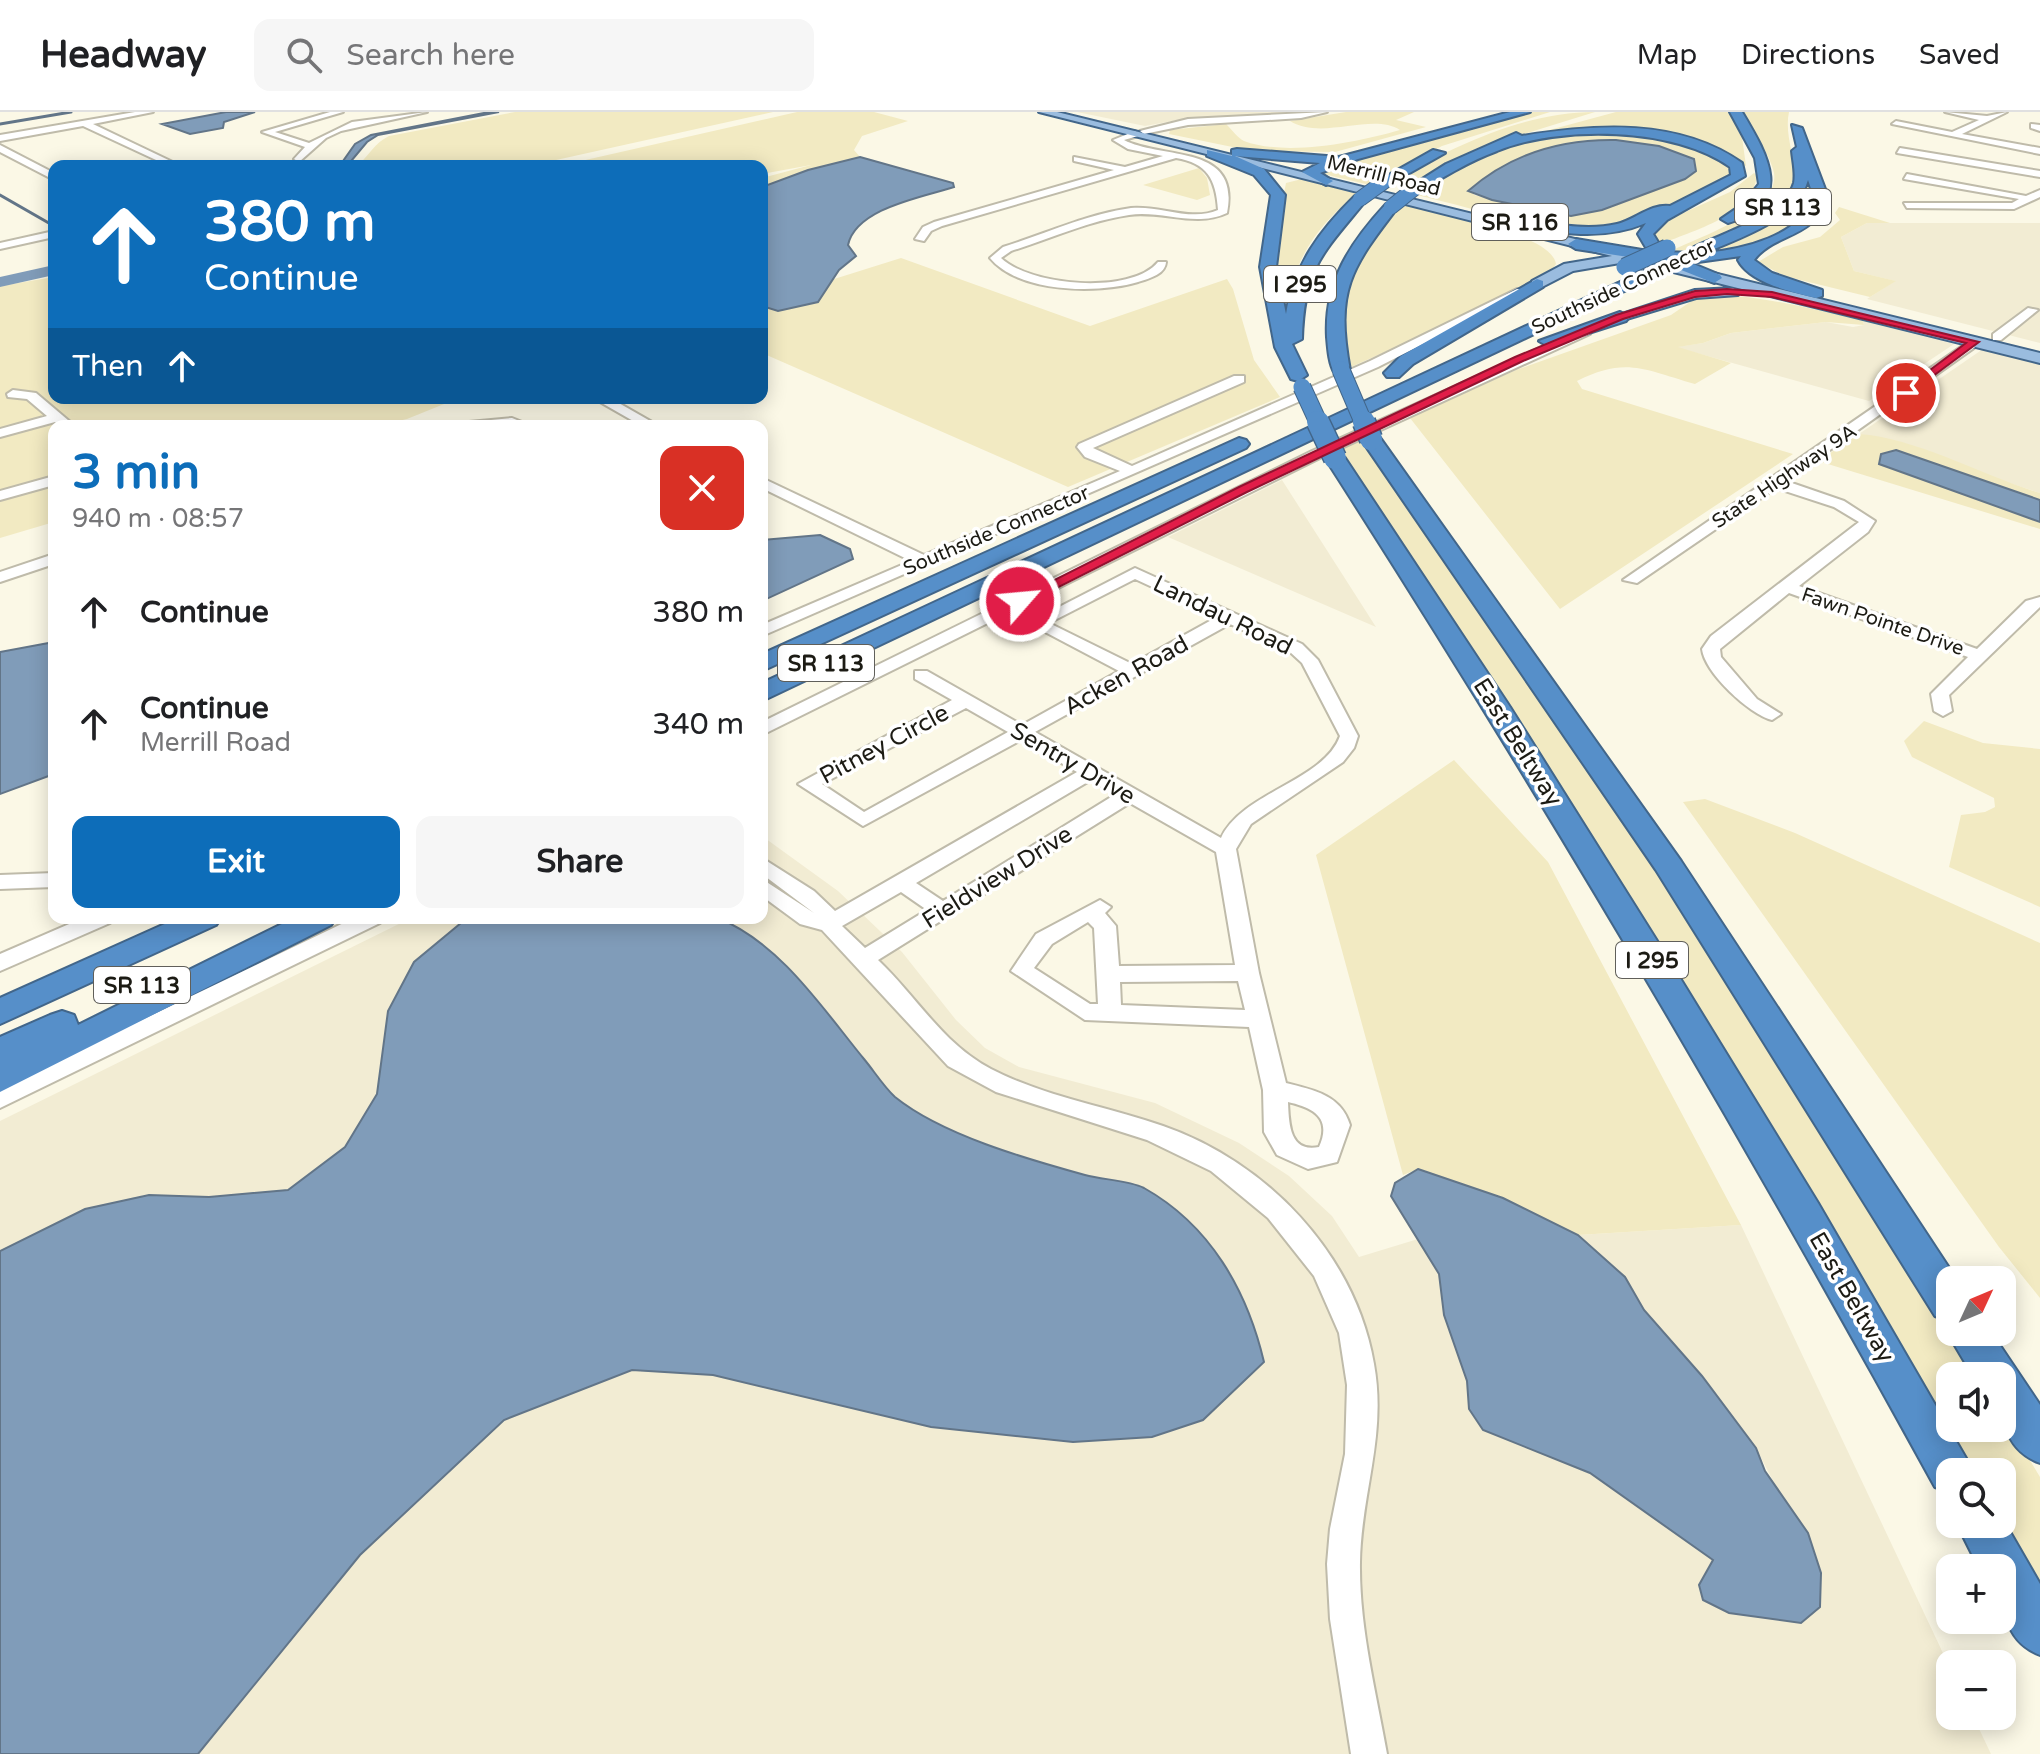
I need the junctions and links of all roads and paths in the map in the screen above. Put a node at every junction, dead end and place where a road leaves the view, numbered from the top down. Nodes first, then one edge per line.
1 (149, 112) edge
2 (339, 112) edge
3 (367, 112) edge
4 (381, 112) edge
5 (423, 112) edge
6 (1044, 112) edge
7 (1056, 112) edge
8 (1064, 112) edge
9 (1323, 112) edge
10 (1524, 112) edge
11 (1736, 112) edge
12 (1797, 112) edge
13 (1949, 112) edge
14 (2003, 112) edge
15 (322, 113) edge
16 (389, 113) edge
17 (406, 115) junction
18 (1079, 118) junction
19 (1538, 118) dead end
20 (1576, 119) dead end
21 (1988, 119) junction
22 (83, 123) junction
23 (1896, 124) dead end
24 (1796, 128) junction
25 (1148, 135) junction
26 (1953, 135) junction
27 (277, 137) junction
28 (0, 138) edge
29 (288, 141) junction
30 (1754, 143) junction
31 (308, 145) junction
32 (1498, 146) junction
33 (0, 148) edge
34 (1214, 150) junction
35 (1900, 151) dead end
36 (2040, 151) edge
37 (1178, 155) junction
38 (1353, 156) junction
39 (299, 159) dead end
40 (1077, 159) dead end
41 (163, 160) edge
42 (1125, 170) junction
43 (48, 174) edge
44 (2040, 174) edge
45 (1316, 176) junction
46 (1907, 177) dead end
47 (1731, 182) junction
48 (1278, 195) junction
49 (2035, 196) edge
50 (1907, 205) dead end
51 (1495, 220) junction
52 (1651, 225) junction
53 (48, 235) edge
54 (920, 239) dead end
55 (1576, 244) joint
56 (0, 246) edge
57 (1753, 251) junction
58 (1659, 260) junction
59 (1162, 264) dead end
60 (1556, 272) junction
61 (1714, 278) junction
62 (1537, 284) junction
63 (1816, 298) junction
64 (1640, 310) junction
65 (2032, 310) dead end
66 (1620, 317) junction
67 (1997, 337) junction
68 (1974, 342) junction
69 (2040, 348) edge
70 (2040, 358) edge
71 (1393, 373) junction
72 (1239, 379) dead end
73 (1300, 381) junction
74 (13, 394) dead end
75 (611, 404) edge
76 (60, 420) edge
77 (641, 420) edge
78 (48, 424) edge
79 (0, 433) edge
80 (1299, 439) junction
81 (1133, 471) junction
82 (48, 482) edge
83 (1774, 482) junction
84 (768, 485) edge
85 (0, 496) edge
86 (48, 561) edge
87 (923, 561) junction
88 (3, 576) edge
89 (1631, 580) dead end
90 (1787, 587) junction
91 (22, 593) dead end
92 (2040, 602) edge
93 (1230, 617) junction
94 (768, 628) edge
95 (1978, 655) junction
96 (768, 660) edge
97 (1132, 671) junction
98 (921, 675) dead end
99 (768, 692) edge
100 (965, 701) junction
101 (1943, 711) dead end
102 (1772, 714) dead end
103 (768, 726) edge
104 (1021, 733) junction
105 (1090, 773) junction
106 (1129, 795) junction
107 (1226, 849) junction
108 (768, 868) edge
109 (0, 882) edge
110 (901, 882) junction
111 (48, 883) edge
112 (768, 890) edge
113 (943, 911) junction
114 (160, 924) edge
115 (192, 924) edge
116 (272, 924) edge
117 (308, 924) edge
118 (360, 924) edge
119 (829, 924) junction
120 (61, 928) edge
121 (865, 958) junction
122 (0, 963) edge
123 (1248, 973) junction
124 (1107, 974) junction
125 (0, 990) edge
126 (0, 1012) edge
127 (1110, 1013) junction
128 (1258, 1019) junction
129 (0, 1052) edge
130 (0, 1079) edge
131 (1275, 1090) dead end
132 (0, 1099) edge
133 (1936, 1282) edge
134 (2016, 1406) edge
135 (2040, 1443) edge
136 (1943, 1458) edge
137 (1988, 1538) edge
138 (2040, 1631) edge
139 (1369, 1754) edge

1 - 22 street
2 - 15 street
3 - 27 street
4 - 16 street
5 - 17 street
6 - 18 main road, Merrill Road
7 - 18 main road
8 - 18 main road, Merrill Road
9 - 25 street
10 - 38 highway
11 - 30 highway, Southside Connector / SR 113
12 - 24 highway, Southside Connector / SR 113
13 - 21 street
14 - 21 street
15 - 27 street
16 - 17 street
16 - 29 street
17 - 31 street
18 - 25 main road, Merrill Road
19 - 73 highway, East Beltway / I 295, bridge
20 - 32 highway, I 295
21 - 26 street
22 - 28 street
22 - 41 street
23 - 26 street
24 - 57 highway
24 - 58 highway, Southside Connector / SR 113
25 - 34 main road, Merrill Road / SR 116
25 - 37 street
26 - 36 street
27 - 29 street
29 - 31 street
30 - 52 highway
30 - 58 highway, Southside Connector / SR 113
31 - 39 street
32 - 47 highway
32 - 133 highway, I 295, bridge
33 - 43 street
34 - 38 highway
34 - 45 main road, Merrill Road / SR 116
34 - 48 highway
35 - 44 street
37 - 42 street
37 - 59 street
38 - 45 highway
40 - 42 street
42 - 54 street
45 - 48 highway
45 - 51 main road, Merrill Road / SR 116
46 - 49 street
47 - 51 highway
47 - 52 highway
48 - 73 highway
49 - 50 street
51 - 55 main road, Merrill Road / SR 116
51 - 58 main road, Merrill Road / SR 116
51 - 60 main road
52 - 58 highway
53 - 56 street
55 - 58 highway
57 - 58 highway
57 - 63 highway
58 - 60 main road
58 - 61 highway
58 - 63 main road
58 - 64 main road
58 - 71 highway, Southside Connector / SR 113, bridge
58 - 80 highway, Southside Connector / SR 113
60 - 62 main road
61 - 63 main road
61 - 67 main road
62 - 71 highway
62 - 81 street, Southside Connector
63 - 64 main road
63 - 67 main road
63 - 68 main road
64 - 66 main road
65 - 67 street
66 - 80 highway
66 - 103 street
67 - 69 main road
68 - 69 main road
68 - 70 main road
68 - 83 street, State Highway 9A
71 - 96 highway, Southside Connector / SR 113
72 - 81 street
73 - 136 highway, East Beltway / I 295, bridge
74 - 76 street
75 - 77 street
78 - 79 street
80 - 99 highway, Southside Connector / SR 113
81 - 87 street, Southside Connector
82 - 85 street
83 - 89 street, State Highway 9A
83 - 90 street
84 - 87 street
86 - 88 street
87 - 94 street, Southside Connector
88 - 91 street
90 - 95 street, Fawn Pointe Drive
90 - 102 street
92 - 95 street, Fawn Pointe Drive
93 - 97 street, Acken Road
93 - 97 street, Landau Road
93 - 107 street, Landau Road
95 - 101 street, Fawn Pointe Drive
97 - 104 street, Acken Road
98 - 100 street, Sentry Drive
100 - 104 street, Sentry Drive
100 - 104 street, Pitney Circle
104 - 105 street, Sentry Drive
105 - 106 street, Sentry Drive
105 - 110 street, Fieldview Drive
106 - 107 street, Sentry Drive
106 - 113 street, Fieldview Drive
107 - 123 street
108 - 119 street
109 - 111 street
110 - 113 street
110 - 119 street, Fieldview Drive
112 - 119 street
113 - 121 street, Fieldview Drive
114 - 125 highway
115 - 126 highway, SR 113
116 - 129 highway, SR 113
117 - 130 highway
118 - 132 street
119 - 121 street
120 - 122 street
121 - 139 street
123 - 124 street
123 - 128 street
124 - 127 street
124 - 127 street
127 - 128 street
128 - 131 street
134 - 135 highway
137 - 138 highway

